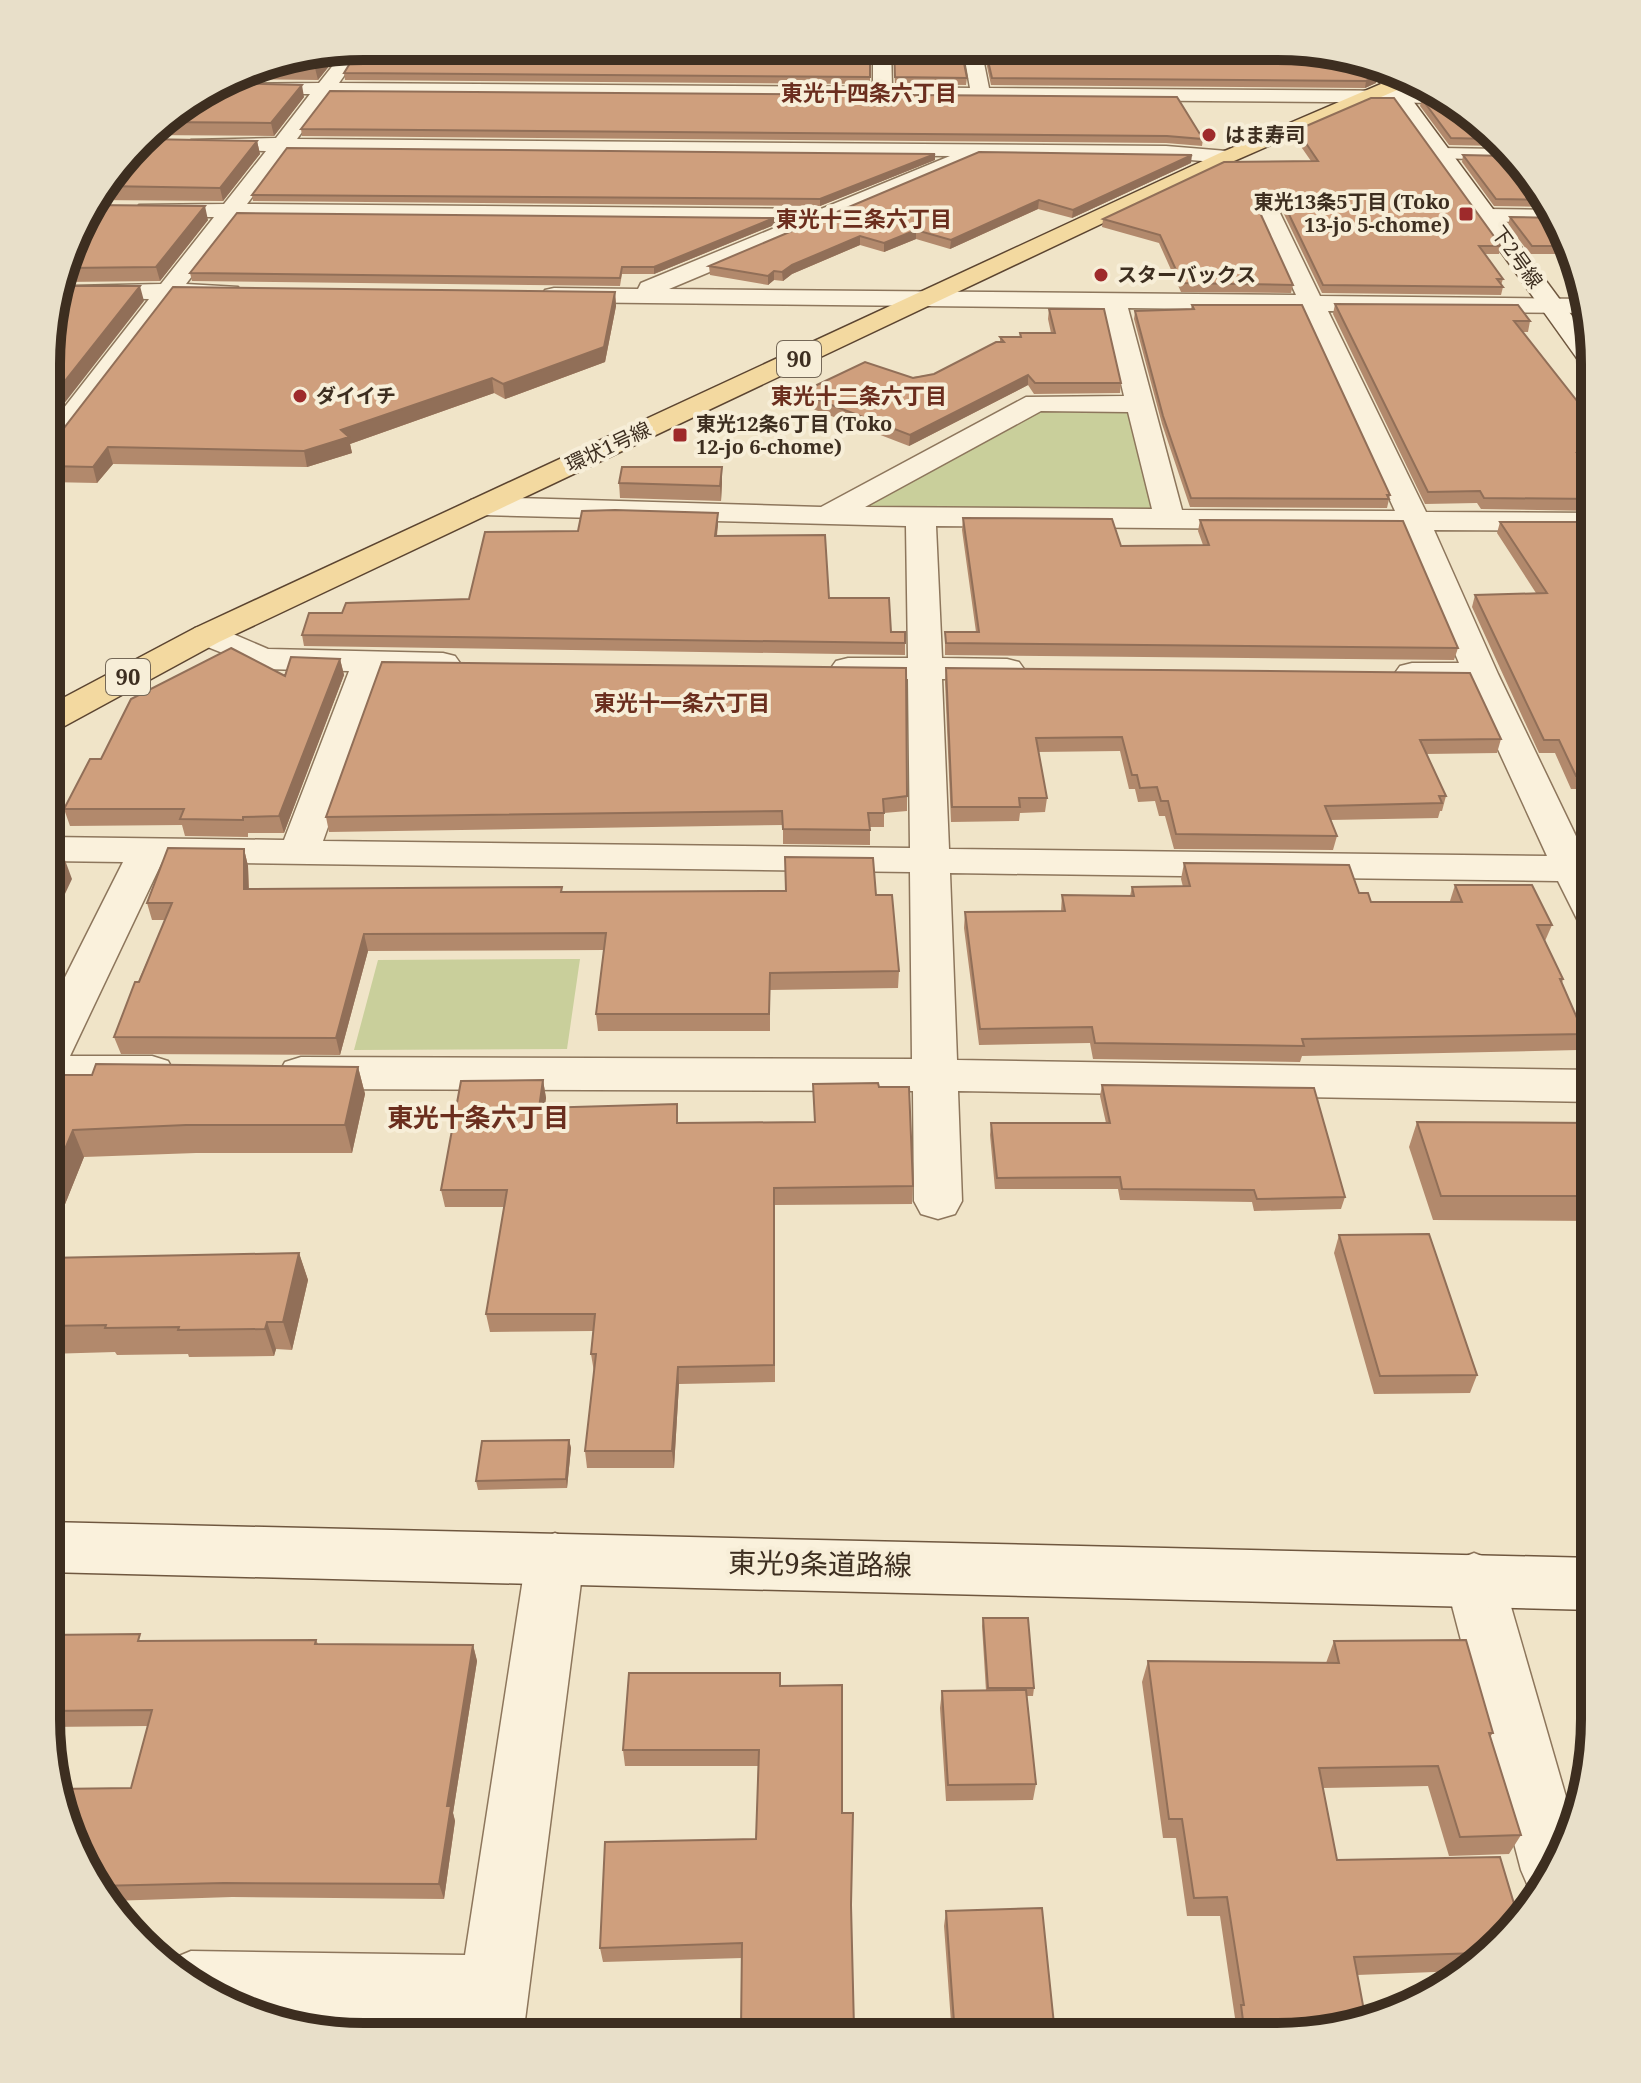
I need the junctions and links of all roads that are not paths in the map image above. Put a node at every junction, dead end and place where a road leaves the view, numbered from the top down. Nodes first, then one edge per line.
1 (882, 60) edge
2 (973, 60) edge
3 (346, 61) edge
4 (1394, 83) edge
5 (1396, 84) edge
6 (236, 88) edge
7 (325, 89) junction
8 (883, 93) junction
9 (1361, 97) junction
10 (978, 98) junction
11 (982, 143) junction
12 (171, 144) edge
13 (282, 145) junction
14 (1441, 154) junction
15 (1497, 155) edge
16 (1227, 157) junction
17 (131, 210) edge
18 (232, 211) junction
19 (1268, 211) edge
20 (824, 216) junction
21 (1487, 216) junction
22 (1543, 217) edge
23 (69, 290) edge
24 (167, 291) junction
25 (260, 292) edge
26 (524, 294) edge
27 (632, 295) junction
28 (930, 298) junction
29 (1113, 300) junction
30 (1310, 302) junction
31 (1552, 305) junction
32 (1575, 306) edge
33 (1580, 344) edge
34 (63, 387) edge
35 (90, 388) junction
36 (1142, 404) junction
37 (60, 430) edge
38 (482, 506) junction
39 (827, 516) junction
40 (921, 516) junction
41 (1170, 520) junction
42 (1415, 521) junction
43 (1581, 522) edge
44 (207, 635) junction
45 (369, 663) junction
46 (480, 664) edge
47 (814, 667) edge
48 (925, 669) junction
49 (1036, 670) edge
50 (1386, 673) edge
51 (1481, 674) junction
52 (60, 714) edge
53 (60, 849) edge
54 (148, 850) junction
55 (299, 852) junction
56 (931, 862) junction
57 (1581, 865) edge
58 (1581, 869) edge
59 (60, 1032) edge
60 (60, 1072) edge
61 (188, 1072) edge
62 (266, 1073) edge
63 (937, 1075) junction
64 (1581, 1086) edge
65 (938, 1201) dead end
66 (60, 1547) edge
67 (555, 1559) junction
68 (1474, 1579) junction
69 (1581, 1583) edge
70 (1550, 1854) edge
71 (223, 1988) edge
72 (491, 2013) edge

1 - 8 street
2 - 10 street
3 - 7 street
4 - 9 main road, 環状1号線 / 90
5 - 14 street, 下2号線
6 - 7 street
7 - 8 street
7 - 13 street
8 - 10 street
9 - 10 street
9 - 16 main road, 環状1号線 / 90
11 - 13 street
11 - 16 street
11 - 20 street
12 - 13 street
13 - 18 street
14 - 15 street
14 - 21 street, 下2号線
16 - 28 main road, 環状1号線 / 90
17 - 18 street
18 - 20 street
18 - 24 street
19 - 30 street
20 - 27 street
21 - 22 street
21 - 31 street, 下2号線
23 - 24 street
24 - 25 street
24 - 35 street
26 - 27 street
27 - 28 street
28 - 29 street
28 - 38 main road, 環状1号線 / 90
29 - 30 street
29 - 36 street
30 - 31 street
30 - 42 street
31 - 32 street
31 - 33 street, 下2号線
34 - 35 street
35 - 37 street
36 - 39 street
36 - 41 street
38 - 39 street
38 - 44 main road, 環状1号線 / 90
39 - 40 street
40 - 41 street
40 - 48 street
41 - 42 street
42 - 43 street
42 - 51 street
44 - 45 street
44 - 52 main road, 環状1号線 / 90
45 - 46 street
45 - 55 street
47 - 48 street
48 - 49 street
48 - 56 street
50 - 51 street
51 - 57 street
53 - 54 street
54 - 55 street
54 - 59 street
55 - 56 street
56 - 58 street
56 - 63 street
60 - 61 street
62 - 63 street
63 - 64 street
63 - 65 street
66 - 67 street, 東光9条道路線
67 - 68 street, 東光9条道路線
67 - 72 street
68 - 69 street, 東光9条道路線
68 - 70 street
71 - 72 street

